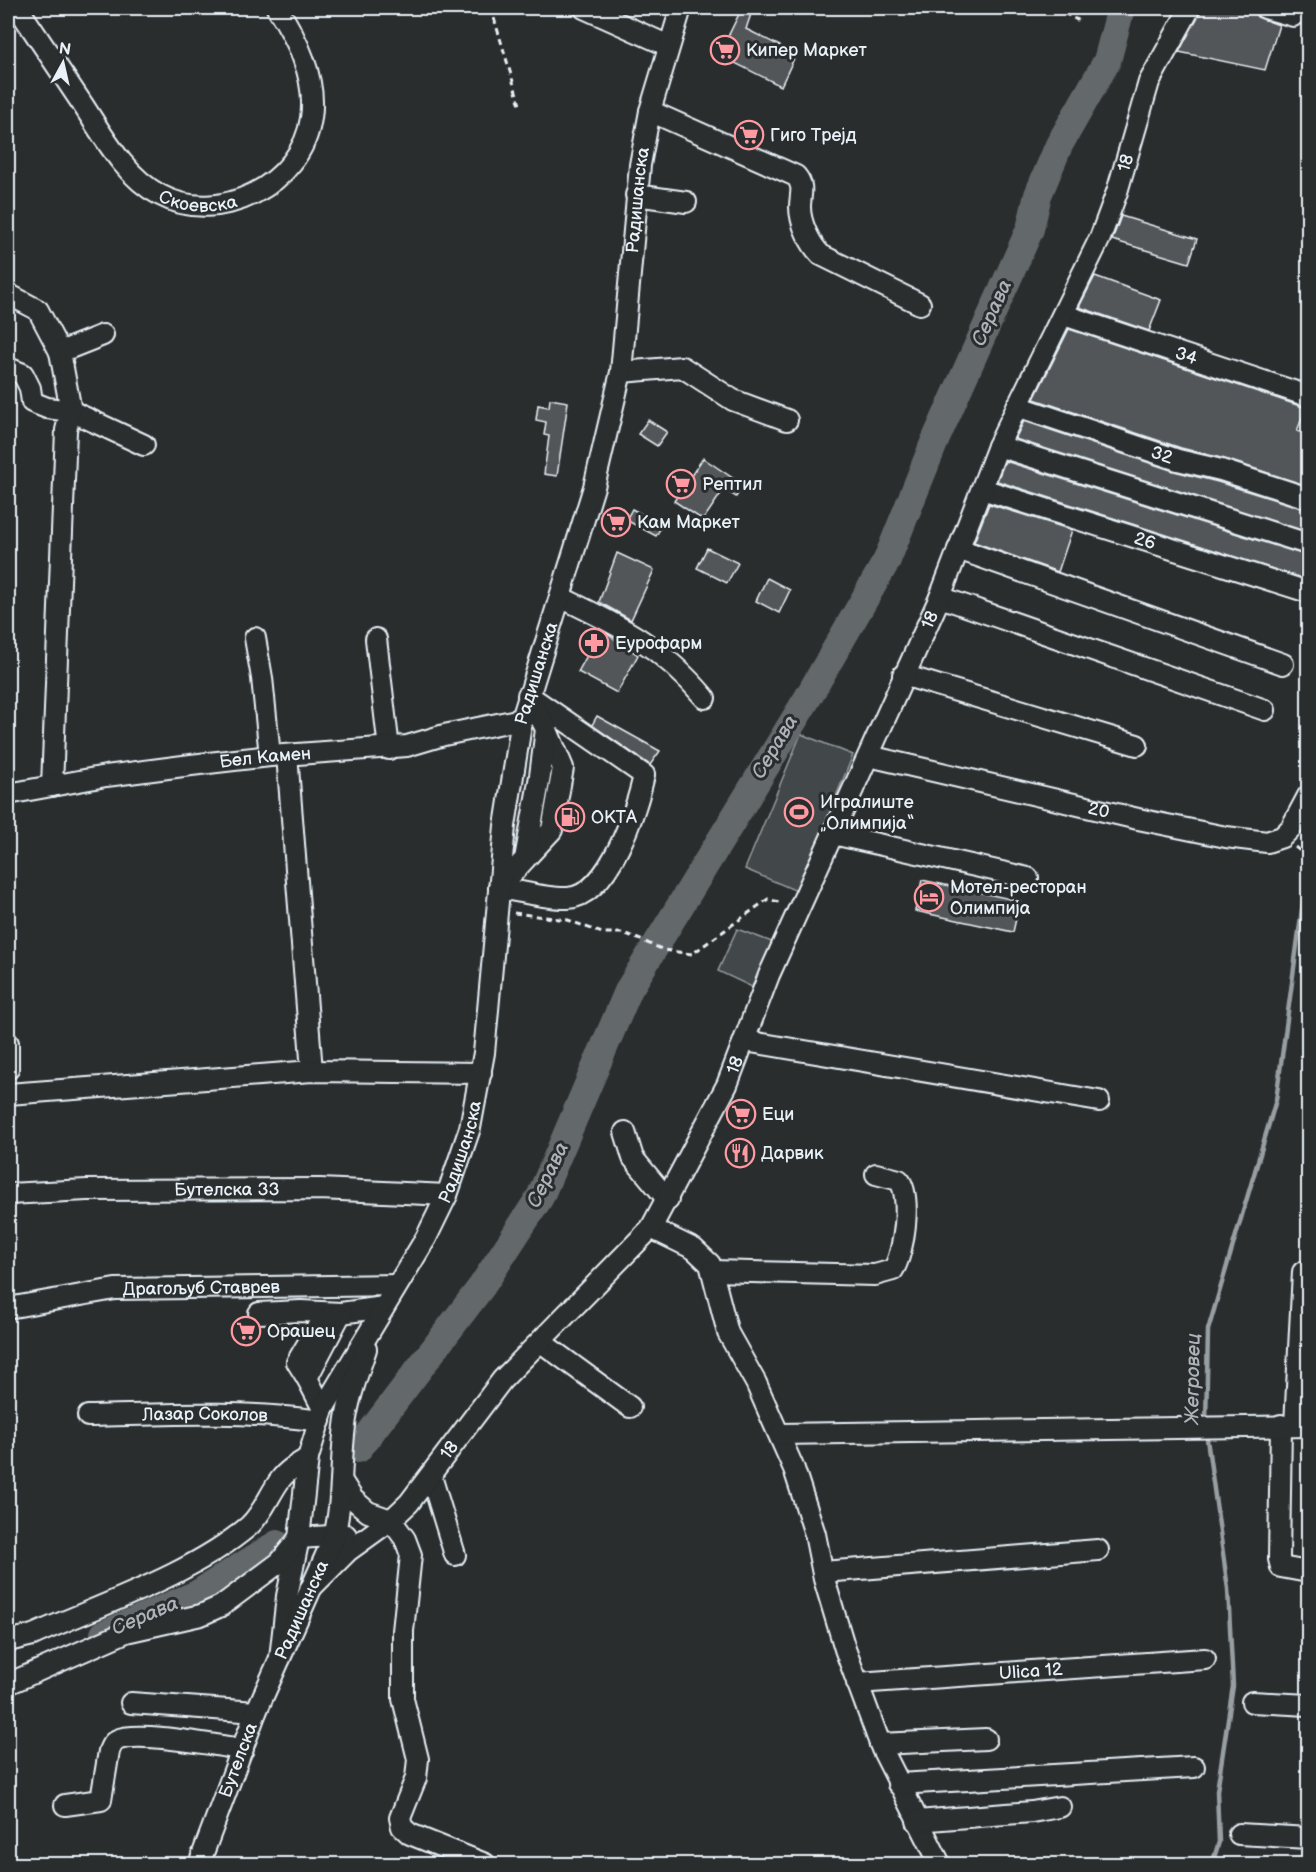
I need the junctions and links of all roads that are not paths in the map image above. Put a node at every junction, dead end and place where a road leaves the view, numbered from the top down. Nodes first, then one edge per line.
1 (18, 8) edge
2 (277, 8) edge
3 (584, 8) edge
4 (681, 8) edge
5 (1190, 8) edge
6 (1265, 8) edge
7 (1293, 16) dead end
8 (669, 46) junction
9 (650, 111) junction
10 (636, 195) junction
11 (686, 202) dead end
12 (8, 294) edge
13 (920, 304) dead end
14 (1064, 315) junction
15 (103, 335) dead end
16 (60, 352) junction
17 (8, 368) edge
18 (621, 372) junction
19 (1308, 396) edge
20 (1017, 405) junction
21 (70, 411) junction
22 (788, 420) dead end
23 (144, 445) dead end
24 (998, 446) junction
25 (982, 489) junction
26 (1308, 498) edge
27 (1308, 544) edge
28 (958, 549) junction
29 (1308, 592) edge
30 (560, 597) junction
31 (940, 597) junction
32 (255, 638) dead end
33 (376, 639) dead end
34 (1283, 664) dead end
35 (903, 675) junction
36 (528, 695) junction
37 (705, 698) dead end
38 (1265, 710) dead end
39 (522, 719) junction
40 (1137, 745) dead end
41 (389, 749) junction
42 (278, 756) junction
43 (869, 756) junction
44 (52, 786) junction
45 (8, 794) edge
46 (1308, 796) edge
47 (833, 834) junction
48 (1028, 878) dead end
49 (499, 888) junction
50 (745, 1041) junction
51 (8, 1043) edge
52 (8, 1069) edge
53 (312, 1071) junction
54 (481, 1073) junction
55 (8, 1094) edge
56 (1099, 1101) dead end
57 (625, 1132) dead end
58 (876, 1174) dead end
59 (8, 1194) edge
60 (447, 1195) junction
61 (668, 1200) junction
62 (651, 1228) junction
63 (713, 1271) junction
64 (1303, 1272) dead end
65 (397, 1285) junction
66 (384, 1307) junction
67 (8, 1308) edge
68 (259, 1313) dead end
69 (341, 1313) junction
70 (372, 1329) junction
71 (541, 1341) junction
72 (630, 1407) dead end
73 (88, 1416) dead end
74 (319, 1422) junction
75 (1295, 1425) edge
76 (780, 1434) junction
77 (344, 1451) junction
78 (308, 1458) junction
79 (431, 1476) junction
80 (343, 1483) junction
81 (384, 1524) junction
82 (334, 1537) junction
83 (299, 1538) junction
84 (1098, 1550) dead end
85 (455, 1555) dead end
86 (823, 1572) junction
87 (1308, 1572) edge
88 (310, 1589) junction
89 (8, 1641) edge
90 (280, 1658) junction
91 (1205, 1659) dead end
92 (857, 1683) junction
93 (8, 1684) edge
94 (131, 1702) dead end
95 (1252, 1702) dead end
96 (1308, 1705) edge
97 (256, 1712) junction
98 (986, 1739) dead end
99 (880, 1744) junction
100 (243, 1749) junction
101 (1194, 1767) dead end
102 (898, 1785) junction
103 (65, 1805) dead end
104 (1060, 1807) dead end
105 (917, 1821) junction
106 (1239, 1834) dead end
107 (1308, 1838) edge
108 (199, 1864) edge
109 (485, 1864) edge
110 (940, 1864) edge

1 - 2 street, Скоевска
3 - 8 street
4 - 8 street, Радишанска
5 - 14 street, 18
6 - 7 street
8 - 9 street, Радишанска
9 - 10 street, Радишанска
9 - 13 street
10 - 11 street
10 - 18 street, Радишанска
12 - 16 street
14 - 19 street, 34
14 - 20 street, 18
15 - 16 street
16 - 21 street
17 - 21 street
18 - 22 street
18 - 30 street, Радишанска
20 - 24 street, 18
20 - 26 street, 32
21 - 23 street
21 - 44 street
24 - 25 street, 18
24 - 27 street
25 - 28 street, 18
25 - 29 street, 26
28 - 31 street, 18
28 - 34 street
30 - 36 street, Радишанска
30 - 37 street
31 - 35 street, 18
31 - 38 street
32 - 42 street
33 - 41 street
35 - 40 street
35 - 43 street, 18
36 - 39 street, Радишанска
36 - 49 street
36 - 49 street
39 - 41 street, Бел Камен
39 - 49 street, Радишанска
41 - 42 street, Бел Камен
42 - 44 street, Бел Камен
42 - 53 street
43 - 46 street, 20
43 - 47 street, 18
44 - 45 street, Бел Камен
47 - 48 street
47 - 50 street, 18
49 - 54 street, Радишанска
50 - 56 street
50 - 61 street, 18
51 - 52 street
53 - 54 street
53 - 55 street
54 - 60 street, Радишанска
57 - 61 street
58 - 63 street
59 - 60 street, Бутелска 33
60 - 65 street, Радишанска
61 - 62 street, 18
62 - 63 street
62 - 71 street, 18
63 - 76 street
64 - 75 street
65 - 66 street, Радишанска
65 - 67 street, Драгољуб Ставрев
66 - 69 street
66 - 70 street, Радишанска
68 - 69 street
69 - 74 street
70 - 74 street, Радишанска
70 - 77 street, Радишанска
71 - 72 street
71 - 79 street, 18
73 - 74 street, Лазар Соколов
74 - 77 street, Лазар Соколов
74 - 78 street, Радишанска
75 - 76 street
75 - 87 street
76 - 86 street
77 - 80 street, Радишанска
78 - 83 street, Радишанска
78 - 89 street
79 - 81 street, 18
79 - 85 street
80 - 81 street
80 - 82 street, Радишанска
81 - 82 street
81 - 88 street, 18
81 - 109 street
82 - 83 street
82 - 88 street, Радишанска
83 - 90 street, Радишанска
83 - 93 street
84 - 86 street
86 - 92 street
88 - 90 street, Радишанска
90 - 97 street, Бутелска
91 - 92 street, Ulica 12
92 - 99 street
94 - 97 street
95 - 96 street
97 - 100 street, Бутелска
98 - 99 street
99 - 102 street
100 - 103 street
100 - 108 street, Бутелска
101 - 102 street
102 - 105 street
104 - 105 street
105 - 110 street
106 - 107 street

